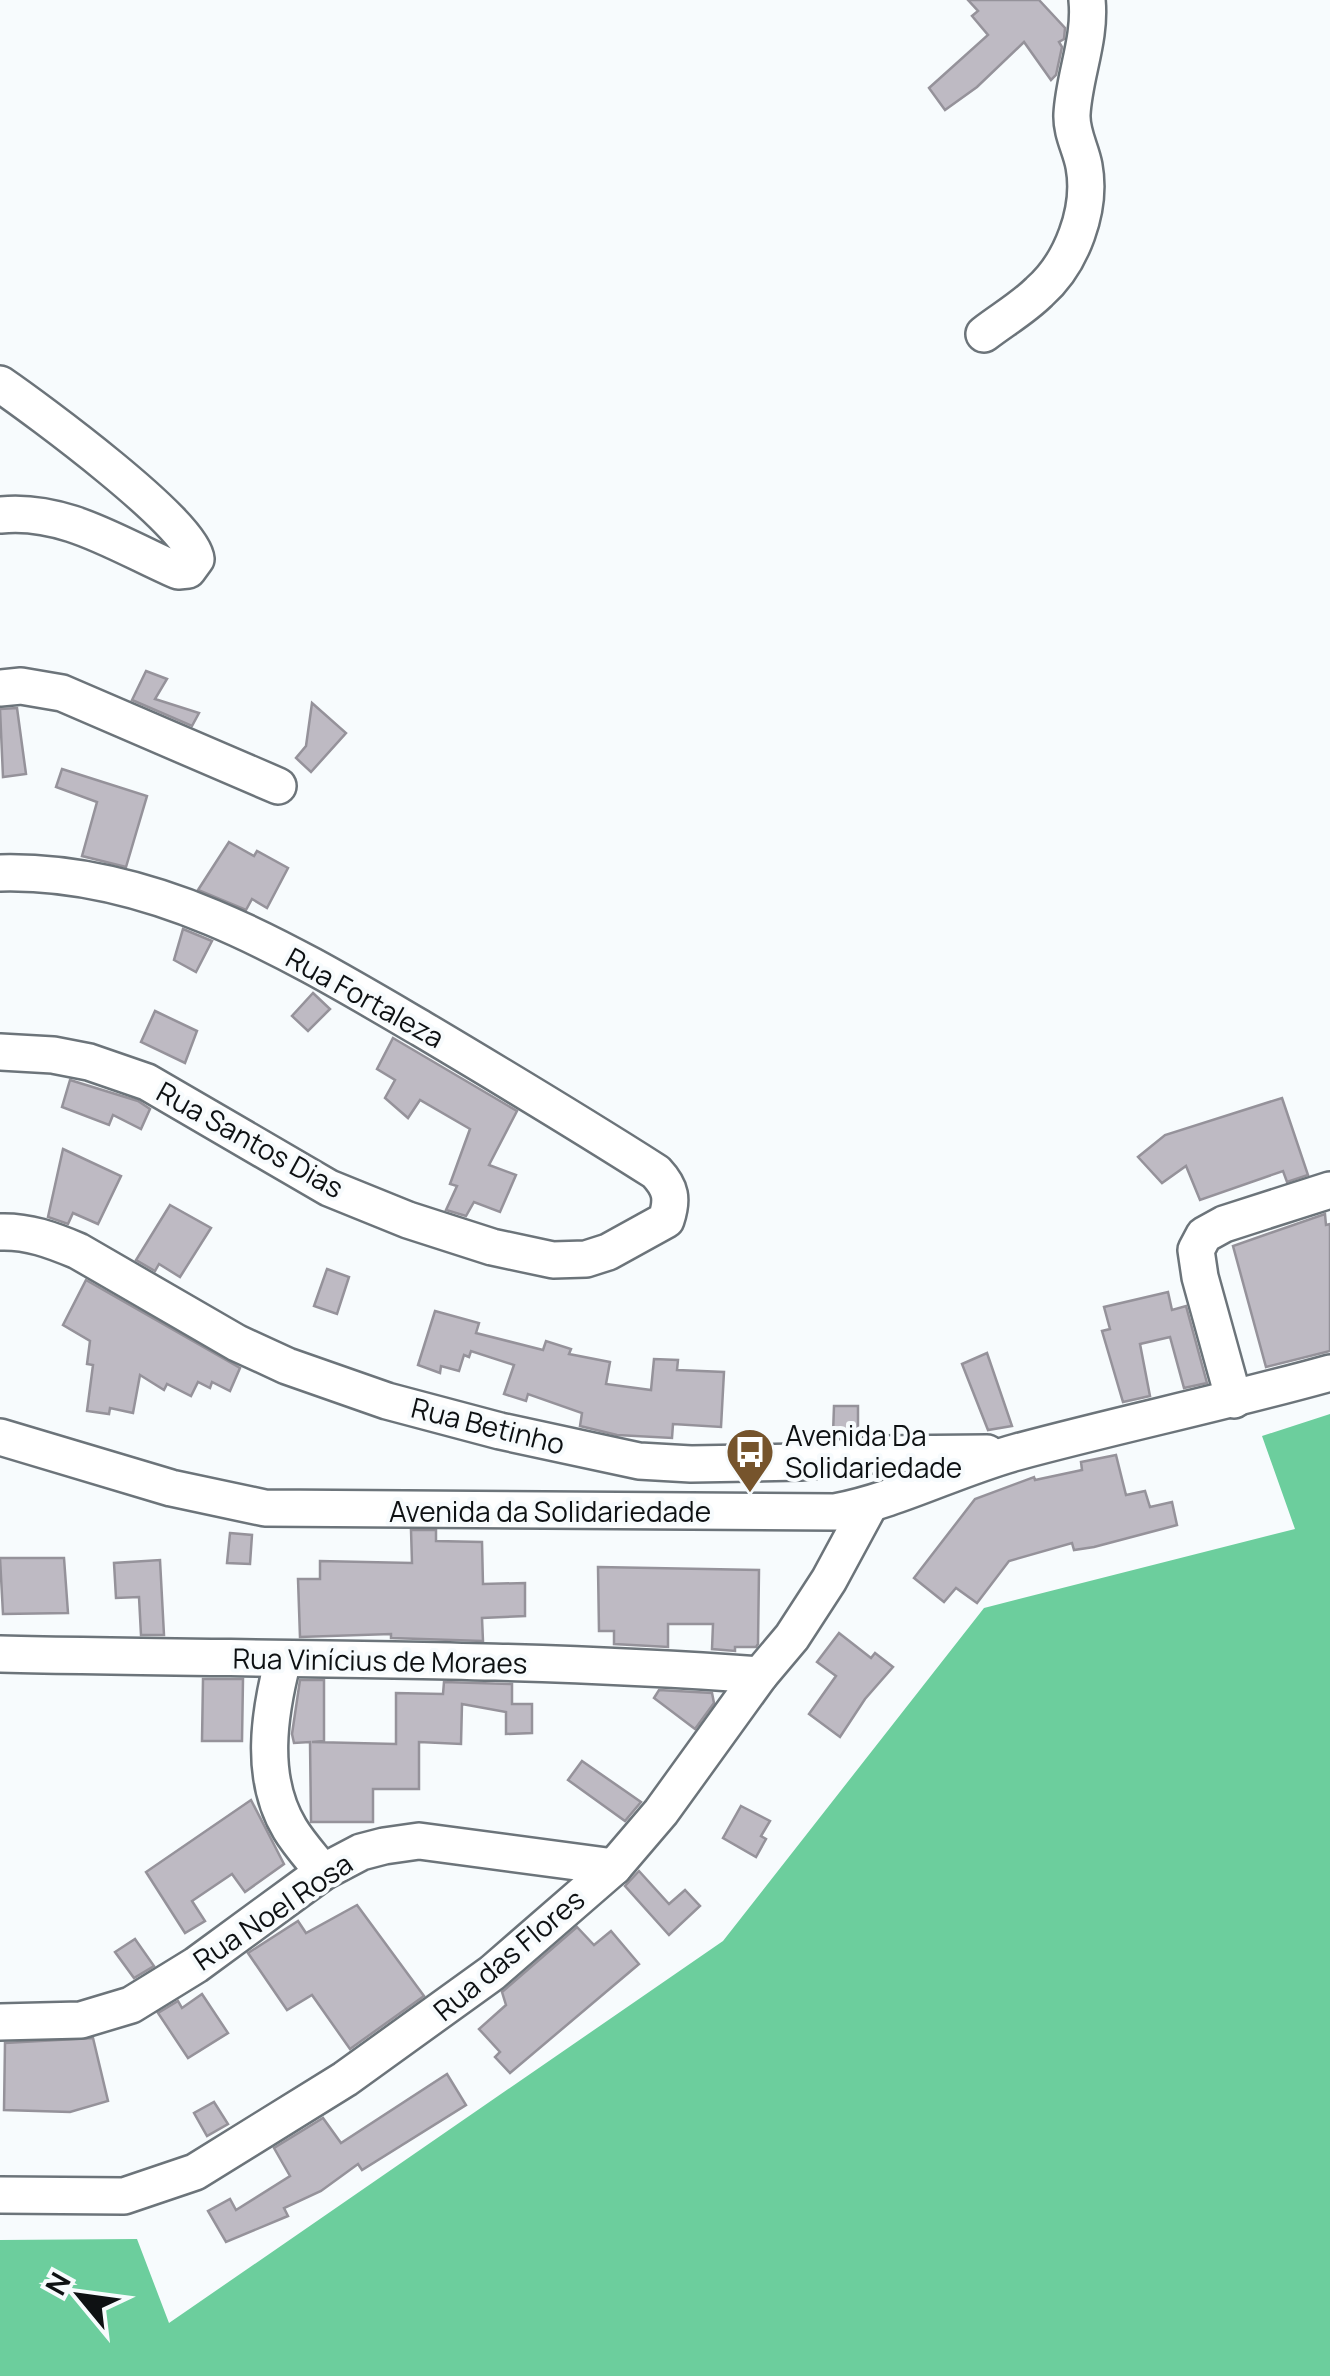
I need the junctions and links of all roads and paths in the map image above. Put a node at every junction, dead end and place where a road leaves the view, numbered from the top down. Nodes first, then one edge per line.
1 (1087, 0) edge
2 (984, 334) dead end
3 (0, 384) edge
4 (0, 515) edge
5 (0, 688) edge
6 (278, 786) dead end
7 (0, 873) edge
8 (0, 1052) edge
9 (1330, 1190) edge
10 (666, 1220) joint
11 (0, 1232) edge
12 (1330, 1373) edge
13 (1234, 1400) junction
14 (0, 1437) edge
15 (1013, 1453) junction
16 (870, 1506) junction
17 (0, 1654) edge
18 (283, 1660) junction
19 (760, 1675) junction
20 (614, 1867) junction
21 (323, 1872) junction
22 (0, 2022) edge
23 (0, 2195) edge

1 - 2 street
3 - 4 street
5 - 6 street
7 - 10 street, Rua Fortaleza
8 - 10 street, Rua Santos Dias
9 - 13 street
11 - 15 street, Rua Betinho
12 - 13 street, Avenida da Solidariedade
13 - 15 street, Avenida da Solidariedade
14 - 16 street, Avenida da Solidariedade
15 - 16 street, Avenida da Solidariedade
16 - 19 street, Rua das Flores
17 - 18 street, Rua Vinícius de Moraes
18 - 19 street, Rua Vinícius de Moraes
18 - 21 street
19 - 20 street, Rua das Flores
20 - 21 street, Rua Noel Rosa
20 - 23 street, Rua das Flores
21 - 22 street, Rua Noel Rosa

